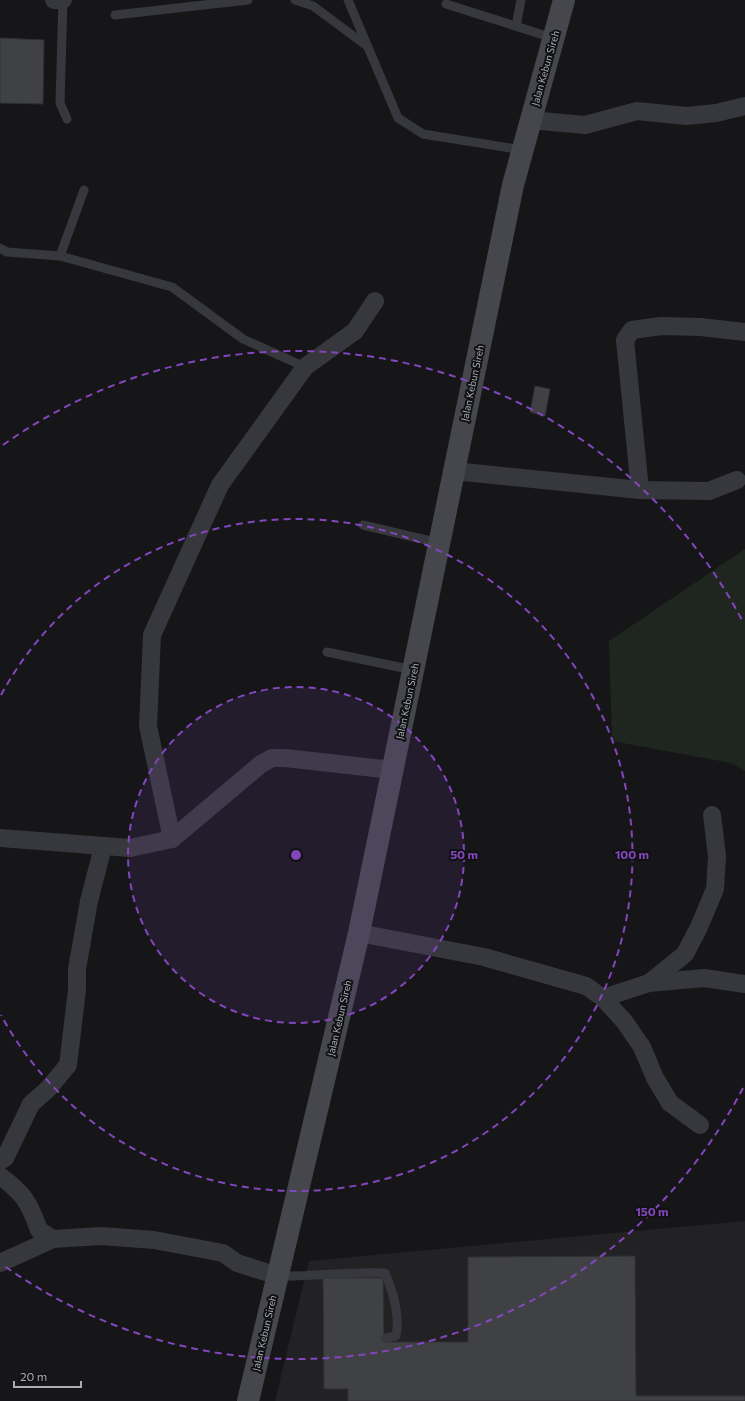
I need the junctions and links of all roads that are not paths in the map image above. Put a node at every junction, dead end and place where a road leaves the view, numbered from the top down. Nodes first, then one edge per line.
1 (54, 0) edge
2 (63, 0) edge
3 (248, 0) edge
4 (295, 0) edge
5 (348, 0) edge
6 (521, 0) edge
7 (564, 0) edge
8 (446, 4) dead end
9 (116, 15) dead end
10 (516, 26) junction
11 (553, 38) junction
12 (368, 47) junction
13 (745, 106) edge
14 (67, 119) dead end
15 (530, 120) junction
16 (522, 150) junction
17 (84, 190) dead end
18 (0, 248) edge
19 (60, 256) junction
20 (375, 301) dead end
21 (745, 332) edge
22 (305, 367) junction
23 (454, 471) junction
24 (737, 480) dead end
25 (640, 490) junction
26 (363, 525) dead end
27 (439, 543) junction
28 (327, 652) dead end
29 (413, 670) junction
30 (392, 770) junction
31 (712, 815) dead end
32 (0, 838) edge
33 (172, 839) junction
34 (103, 847) junction
35 (359, 933) junction
36 (649, 983) junction
37 (745, 984) edge
38 (603, 998) junction
39 (700, 1125) dead end
40 (0, 1161) edge
41 (0, 1176) edge
42 (53, 1239) junction
43 (0, 1262) edge
44 (278, 1276) junction
45 (386, 1338) dead end
46 (248, 1401) edge

1 - 2 street
2 - 14 lane
3 - 9 lane
4 - 12 lane
5 - 12 lane
6 - 10 lane
7 - 11 street, Jalan Kebun Sireh
8 - 10 lane
10 - 11 lane
11 - 15 street, Jalan Kebun Sireh
12 - 16 lane
13 - 15 street
15 - 16 street, Jalan Kebun Sireh
16 - 23 street, Jalan Kebun Sireh
17 - 19 lane
18 - 19 lane
19 - 22 lane
20 - 22 street
21 - 25 street
22 - 33 street
23 - 25 street
23 - 27 street, Jalan Kebun Sireh
24 - 25 street
26 - 27 lane
27 - 29 street, Jalan Kebun Sireh
28 - 29 lane
29 - 30 street, Jalan Kebun Sireh
30 - 33 street
30 - 35 street, Jalan Kebun Sireh
31 - 36 street
32 - 34 street
33 - 34 street
34 - 40 street
35 - 38 street
35 - 44 street, Jalan Kebun Sireh
36 - 37 street
36 - 38 street
38 - 39 street
41 - 42 street
42 - 43 street
42 - 44 street
44 - 45 lane
44 - 46 street, Jalan Kebun Sireh

